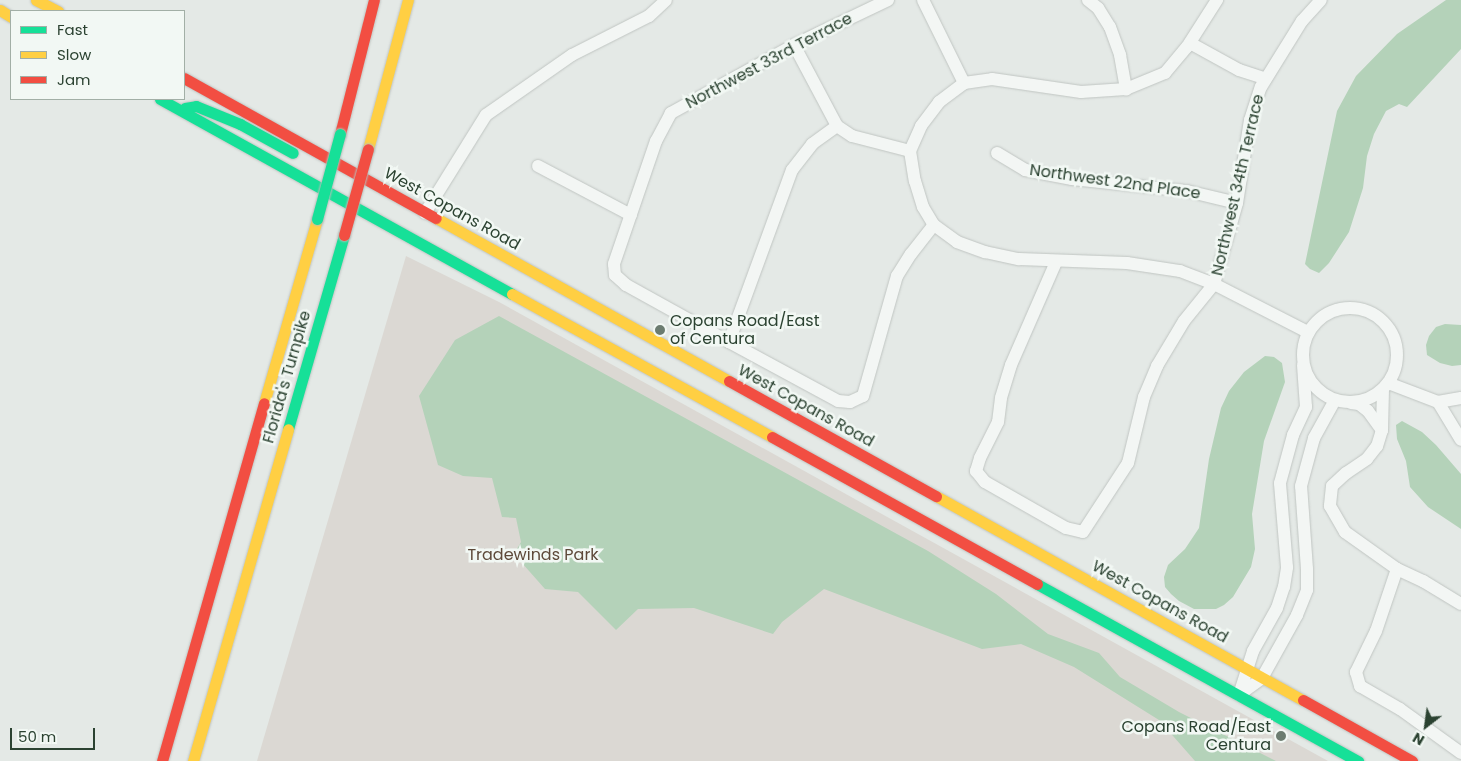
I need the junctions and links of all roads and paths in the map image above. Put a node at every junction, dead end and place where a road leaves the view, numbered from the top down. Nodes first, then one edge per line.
1 (36, 0) edge
2 (374, 0) edge
3 (408, 0) edge
4 (666, 0) edge
5 (888, 0) edge
6 (923, 0) edge
7 (1088, 0) edge
8 (1217, 0) edge
9 (1321, 0) edge
10 (56, 10) edge
11 (1190, 42) junction
12 (794, 45) junction
13 (185, 79) edge
14 (1266, 79) junction
15 (964, 84) junction
16 (1126, 88) junction
17 (162, 100) edge
18 (180, 110) junction
19 (837, 126) junction
20 (910, 150) junction
21 (997, 153) dead end
22 (538, 166) dead end
23 (1237, 203) junction
24 (425, 213) junction
25 (631, 215) junction
26 (934, 225) junction
27 (1056, 262) junction
28 (1214, 284) junction
29 (1308, 332) junction
30 (729, 342) junction
31 (1303, 365) junction
32 (678, 369) junction
33 (1386, 386) junction
34 (1461, 398) edge
35 (1334, 400) junction
36 (1349, 402) junction
37 (1438, 402) junction
38 (1382, 430) junction
39 (1461, 440) edge
40 (1288, 457) junction
41 (1306, 464) junction
42 (1397, 569) junction
43 (1284, 587) junction
44 (1306, 590) junction
45 (1461, 604) edge
46 (1246, 669) junction
47 (1262, 678) junction
48 (1239, 695) junction
49 (1461, 753) edge
50 (162, 761) edge
51 (193, 761) edge
52 (1358, 761) edge
53 (1412, 761) edge

1 - 10 main road
2 - 50 main road, Florida's Turnpike, bridge
3 - 51 main road, Florida's Turnpike, bridge
4 - 24 street
5 - 12 street, Northwest 33rd Terrace
6 - 15 street
7 - 16 street
8 - 11 street
9 - 14 street, Northwest 34th Terrace
11 - 14 street
11 - 16 street
12 - 19 street
12 - 25 street, Northwest 33rd Terrace
13 - 24 main road, West Copans Road
14 - 23 street, Northwest 34th Terrace
15 - 16 street
15 - 20 street
17 - 18 main road, West Copans Road
18 - 24 main road
18 - 32 main road, West Copans Road
19 - 20 street
19 - 30 street
20 - 26 street
21 - 23 street, Northwest 22nd Place
22 - 25 street
23 - 28 street, Northwest 34th Terrace
24 - 32 main road, West Copans Road
25 - 30 street, Northwest 33rd Terrace
26 - 27 street
26 - 30 street
27 - 28 street
27 - 28 street, Northwest 34th Terrace
28 - 29 street
29 - 31 street
29 - 33 street
31 - 35 street
31 - 40 street
32 - 46 main road, West Copans Road
32 - 48 main road, West Copans Road
33 - 36 street
33 - 37 street
33 - 38 street
34 - 37 street
35 - 36 street
35 - 41 street
36 - 38 street
37 - 39 street
38 - 42 street
40 - 41 street
40 - 43 street
41 - 44 street
42 - 45 street
42 - 49 street
43 - 44 street
43 - 46 street
44 - 47 street
46 - 47 main road, West Copans Road
46 - 48 street
47 - 48 street
47 - 53 main road, West Copans Road
48 - 52 main road, West Copans Road

